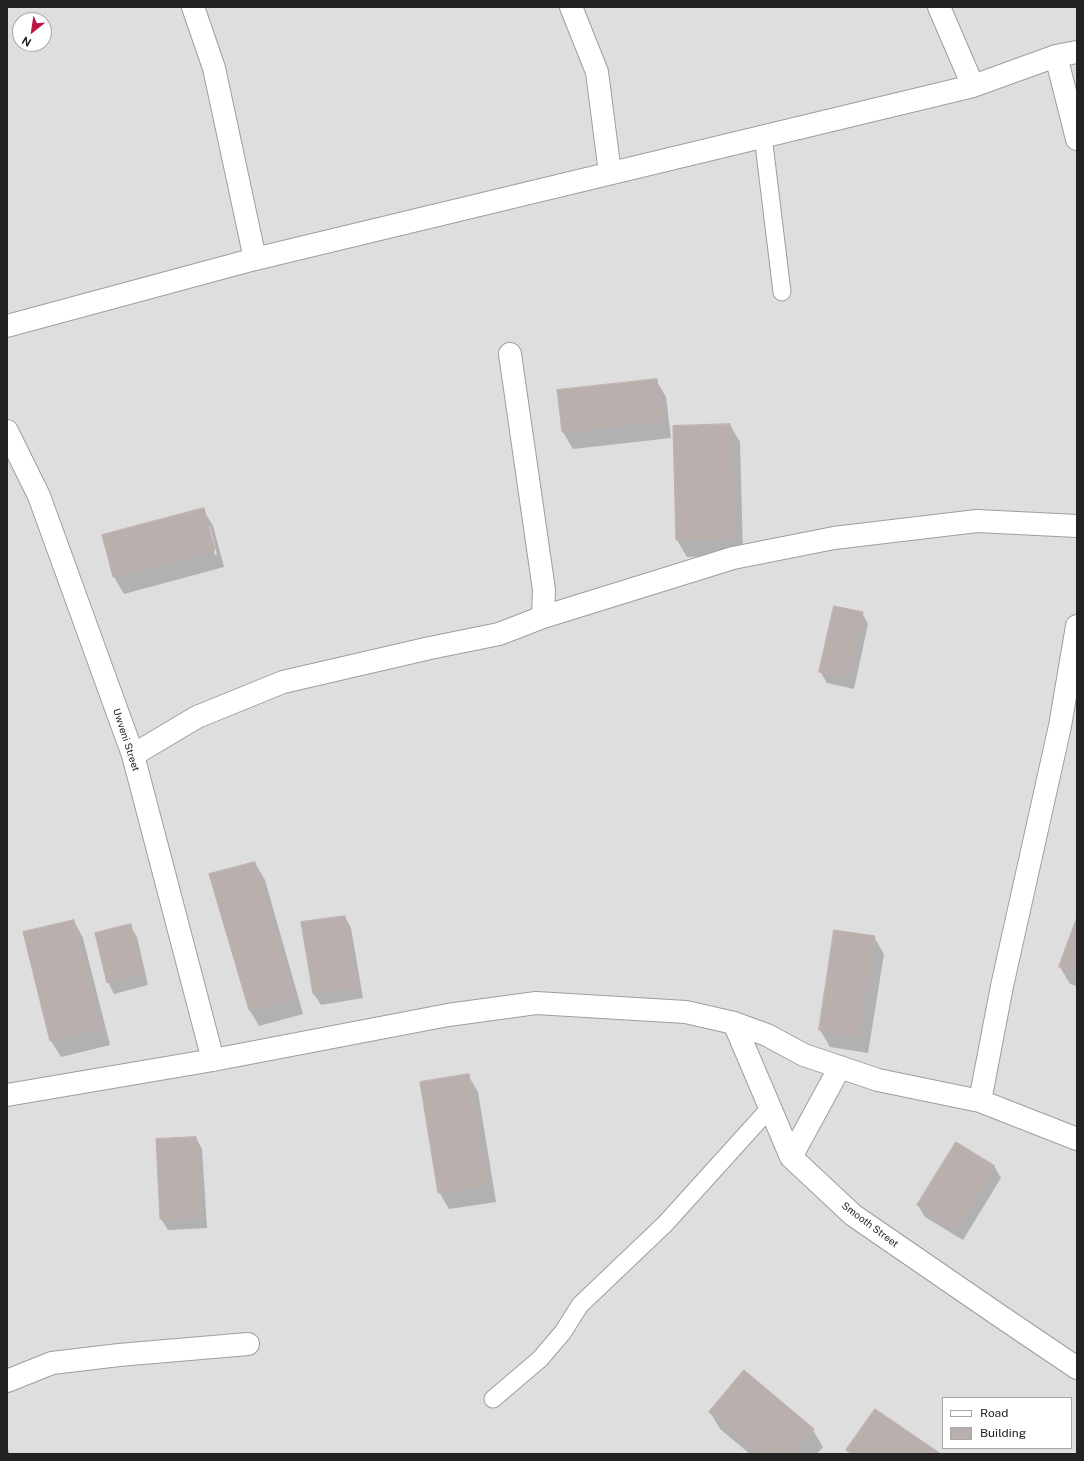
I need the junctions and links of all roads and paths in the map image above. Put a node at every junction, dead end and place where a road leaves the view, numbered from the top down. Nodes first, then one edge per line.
1 (193, 7) edge
2 (571, 7) edge
3 (939, 7) edge
4 (1077, 52) edge
5 (1056, 56) junction
6 (973, 86) junction
7 (763, 136) junction
8 (1077, 139) edge
9 (610, 173) junction
10 (255, 259) junction
11 (782, 292) dead end
12 (7, 326) edge
13 (510, 354) dead end
14 (7, 431) edge
15 (1077, 526) edge
16 (543, 617) junction
17 (1077, 626) edge
18 (133, 755) junction
19 (734, 1023) junction
20 (213, 1060) junction
21 (840, 1067) junction
22 (7, 1095) edge
23 (980, 1100) junction
24 (770, 1108) junction
25 (1077, 1139) edge
26 (791, 1157) junction
27 (248, 1344) dead end
28 (1077, 1368) edge
29 (7, 1382) edge
30 (493, 1399) dead end

1 - 10 street
2 - 9 street
3 - 6 street
4 - 5 street
5 - 6 street
5 - 8 street
6 - 7 street
7 - 9 street
7 - 11 lane
9 - 10 street
10 - 12 street
13 - 16 street
14 - 18 street, Uwveni Street
15 - 16 street
16 - 18 street
17 - 23 street
18 - 20 street, Uwveni Street
19 - 20 street
19 - 21 street
19 - 24 street, Smooth Street
20 - 22 street
21 - 23 street
21 - 26 street
23 - 25 street
24 - 26 street, Smooth Street
24 - 30 lane
26 - 28 street, Smooth Street
27 - 29 street

